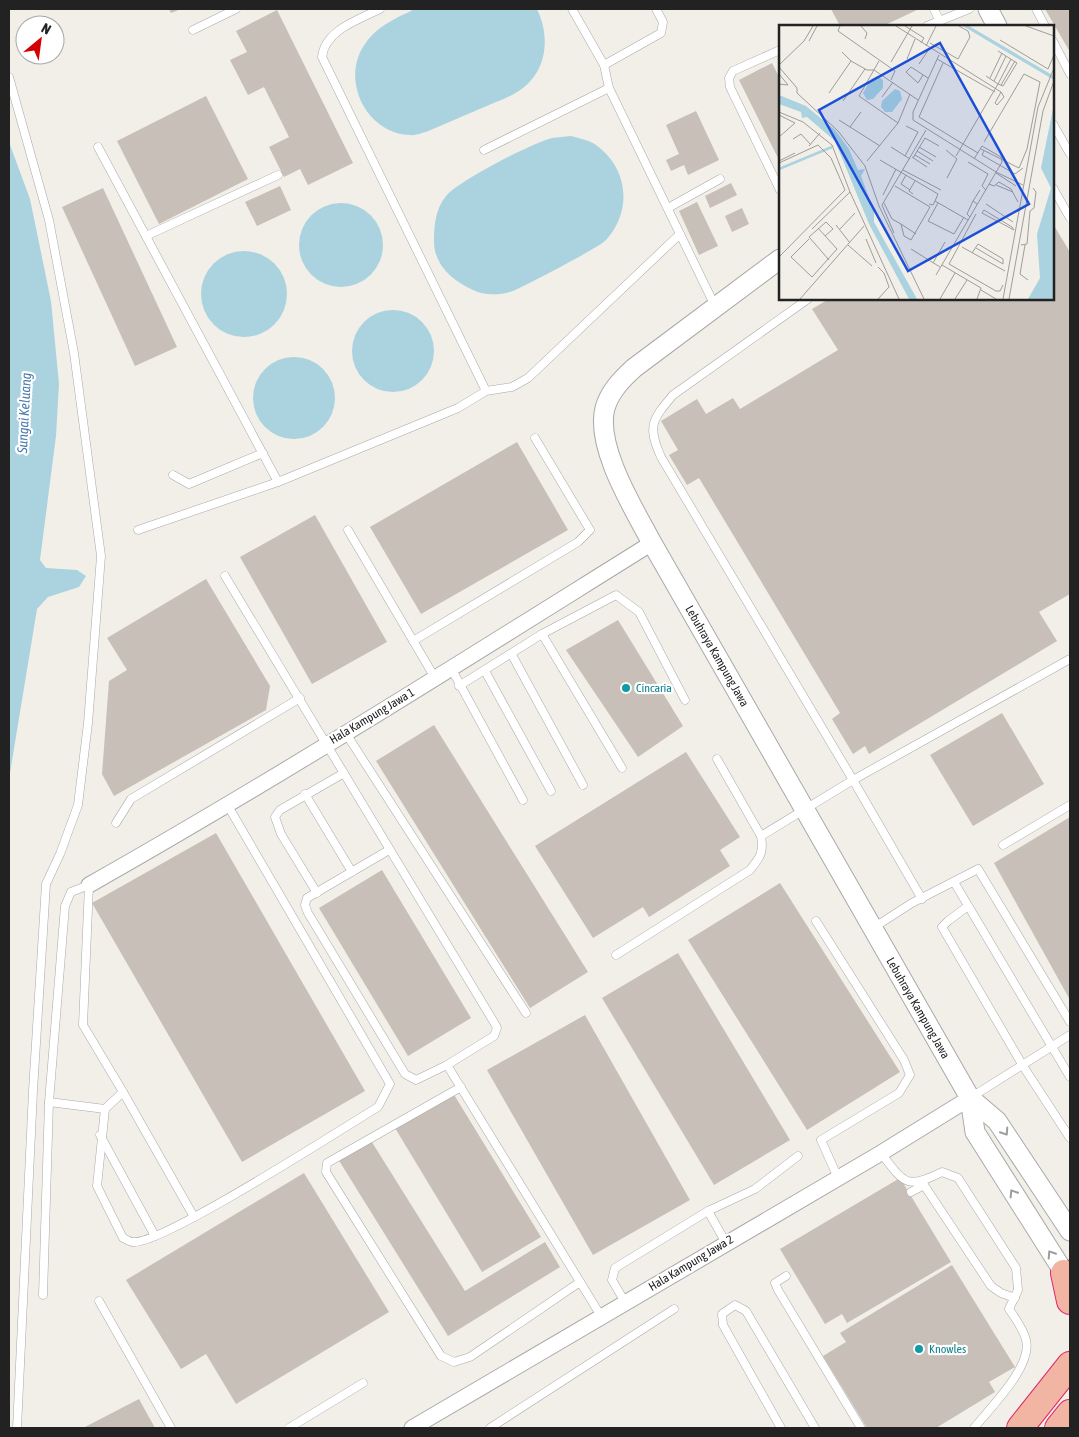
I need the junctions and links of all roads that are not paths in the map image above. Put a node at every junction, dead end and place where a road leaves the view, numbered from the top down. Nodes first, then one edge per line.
1 (236, 9) edge
2 (380, 9) edge
3 (572, 9) edge
4 (656, 9) edge
5 (934, 9) edge
6 (969, 9) edge
7 (988, 9) edge
8 (1036, 9) edge
9 (939, 20) junction
10 (929, 25) edge
11 (996, 25) edge
12 (1044, 25) edge
13 (193, 30) dead end
14 (1054, 43) edge
15 (779, 50) edge
16 (604, 64) junction
17 (1070, 74) edge
18 (9, 77) edge
19 (609, 88) junction
20 (1054, 126) edge
21 (98, 147) dead end
22 (484, 150) dead end
23 (1070, 154) edge
24 (278, 175) dead end
25 (720, 179) dead end
26 (779, 188) edge
27 (1054, 190) edge
28 (668, 208) junction
29 (1070, 218) edge
30 (680, 234) junction
31 (146, 236) junction
32 (779, 260) edge
33 (807, 300) edge
34 (716, 307) junction
35 (486, 391) junction
36 (535, 438) dead end
37 (263, 453) junction
38 (173, 475) dead end
39 (278, 482) junction
40 (138, 530) dead end
41 (348, 530) dead end
42 (652, 543) junction
43 (225, 576) dead end
44 (542, 634) junction
45 (413, 641) junction
46 (512, 655) junction
47 (1070, 659) edge
48 (451, 668) junction
49 (484, 671) junction
50 (435, 678) junction
51 (459, 686) junction
52 (300, 698) junction
53 (685, 700) dead end
54 (345, 732) junction
55 (327, 743) junction
56 (717, 758) dead end
57 (622, 768) dead end
58 (344, 773) junction
59 (853, 780) junction
60 (583, 785) dead end
61 (550, 791) dead end
62 (305, 794) junction
63 (523, 800) dead end
64 (1070, 805) edge
65 (228, 806) junction
66 (804, 808) junction
67 (116, 823) dead end
68 (761, 836) junction
69 (1003, 845) dead end
70 (389, 850) junction
71 (352, 872) junction
72 (954, 882) junction
73 (89, 886) junction
74 (317, 893) junction
75 (922, 899) junction
76 (968, 906) junction
77 (816, 921) dead end
78 (873, 928) junction
79 (616, 955) dead end
80 (526, 1013) dead end
81 (1070, 1022) edge
82 (1070, 1035) edge
83 (1053, 1047) junction
84 (447, 1065) junction
85 (1023, 1066) junction
86 (1070, 1077) edge
87 (461, 1087) junction
88 (122, 1092) junction
89 (970, 1098) junction
90 (49, 1102) junction
91 (105, 1109) junction
92 (100, 1135) junction
93 (1070, 1138) edge
94 (882, 1153) junction
95 (798, 1156) dead end
96 (838, 1178) junction
97 (923, 1184) junction
98 (911, 1192) dead end
99 (708, 1211) junction
100 (194, 1217) junction
101 (1070, 1231) edge
102 (155, 1236) junction
103 (726, 1243) junction
104 (786, 1276) dead end
105 (1067, 1278) edge
106 (580, 1282) junction
107 (43, 1295) dead end
108 (1015, 1298) junction
109 (99, 1301) dead end
110 (1070, 1301) edge
111 (625, 1302) junction
112 (674, 1310) dead end
113 (601, 1316) junction
114 (1070, 1346) edge
115 (1068, 1373) edge
116 (363, 1383) dead end
117 (1070, 1414) edge
118 (17, 1428) edge
119 (171, 1428) edge
120 (289, 1428) edge
121 (412, 1428) edge
122 (490, 1428) edge
123 (781, 1428) edge
124 (815, 1428) edge
125 (861, 1428) edge
126 (974, 1428) edge
127 (1020, 1428) edge
128 (1033, 1428) edge
129 (1058, 1428) edge

1 - 13 lane
2 - 35 lane
3 - 16 lane
4 - 16 lane
5 - 9 lane
6 - 9 lane
7 - 11 street
8 - 12 lane
9 - 10 lane
14 - 17 lane
15 - 26 lane
16 - 19 lane
18 - 118 lane
19 - 22 lane
19 - 28 lane
20 - 23 lane
21 - 31 lane
24 - 31 lane
25 - 28 lane
27 - 29 lane
28 - 30 lane
30 - 34 lane
30 - 35 lane
31 - 37 lane
32 - 34 street, Lebuhraya Kampung Jawa
33 - 59 lane
34 - 42 street, Lebuhraya Kampung Jawa
35 - 39 lane
36 - 45 lane
37 - 38 lane
37 - 39 lane
39 - 40 lane
41 - 45 lane
42 - 48 street, Hala Kampung Jawa 1
42 - 66 street, Lebuhraya Kampung Jawa
43 - 52 lane
44 - 46 lane
44 - 53 lane
44 - 57 lane
45 - 50 lane
46 - 49 lane
46 - 60 lane
47 - 59 lane
48 - 50 street, Hala Kampung Jawa 1
48 - 51 lane
49 - 51 lane
49 - 61 lane
50 - 54 street, Hala Kampung Jawa 1
51 - 63 lane
52 - 55 lane
52 - 67 lane
54 - 55 street, Hala Kampung Jawa 1
54 - 80 lane
55 - 58 lane
55 - 65 street, Hala Kampung Jawa 1
56 - 68 lane
58 - 62 lane
58 - 70 lane
59 - 66 lane
59 - 75 lane
62 - 71 lane
62 - 74 lane
64 - 69 lane
65 - 73 street, Hala Kampung Jawa 1
65 - 100 lane
66 - 68 lane
66 - 78 street, Lebuhraya Kampung Jawa
68 - 79 lane
70 - 71 lane
70 - 84 lane
71 - 74 lane
72 - 75 lane
72 - 76 lane
72 - 81 lane
73 - 88 lane
73 - 90 lane
74 - 84 lane
75 - 78 lane
76 - 83 lane
76 - 85 lane
77 - 96 lane
78 - 89 street, Lebuhraya Kampung Jawa
82 - 83 lane
83 - 85 lane
83 - 86 lane
84 - 87 lane
85 - 89 lane
85 - 93 lane
87 - 106 lane
87 - 106 lane
88 - 91 lane
88 - 100 lane
89 - 94 street, Hala Kampung Jawa 2
89 -> 101 street, Lebuhraya Kampung Jawa
105 -> 89 street, Lebuhraya Kampung Jawa
90 - 91 lane
90 - 107 lane
91 - 92 lane
92 - 102 lane
92 - 102 lane
94 - 96 street, Hala Kampung Jawa 2
94 - 97 lane
95 - 99 lane
96 - 103 street, Hala Kampung Jawa 2
97 - 98 lane
97 - 108 lane
97 - 108 lane
99 - 103 lane
99 - 111 lane
100 - 102 lane
103 - 111 street, Hala Kampung Jawa 2
104 - 125 lane
105 - 110 highway
106 - 113 lane
108 - 126 lane
109 - 119 lane
111 - 113 street, Hala Kampung Jawa 2
112 - 122 lane
113 - 121 street, Hala Kampung Jawa 2
114 - 115 highway
115 - 127 highway
115 - 128 highway
116 - 120 lane
117 - 129 highway
123 - 124 lane

